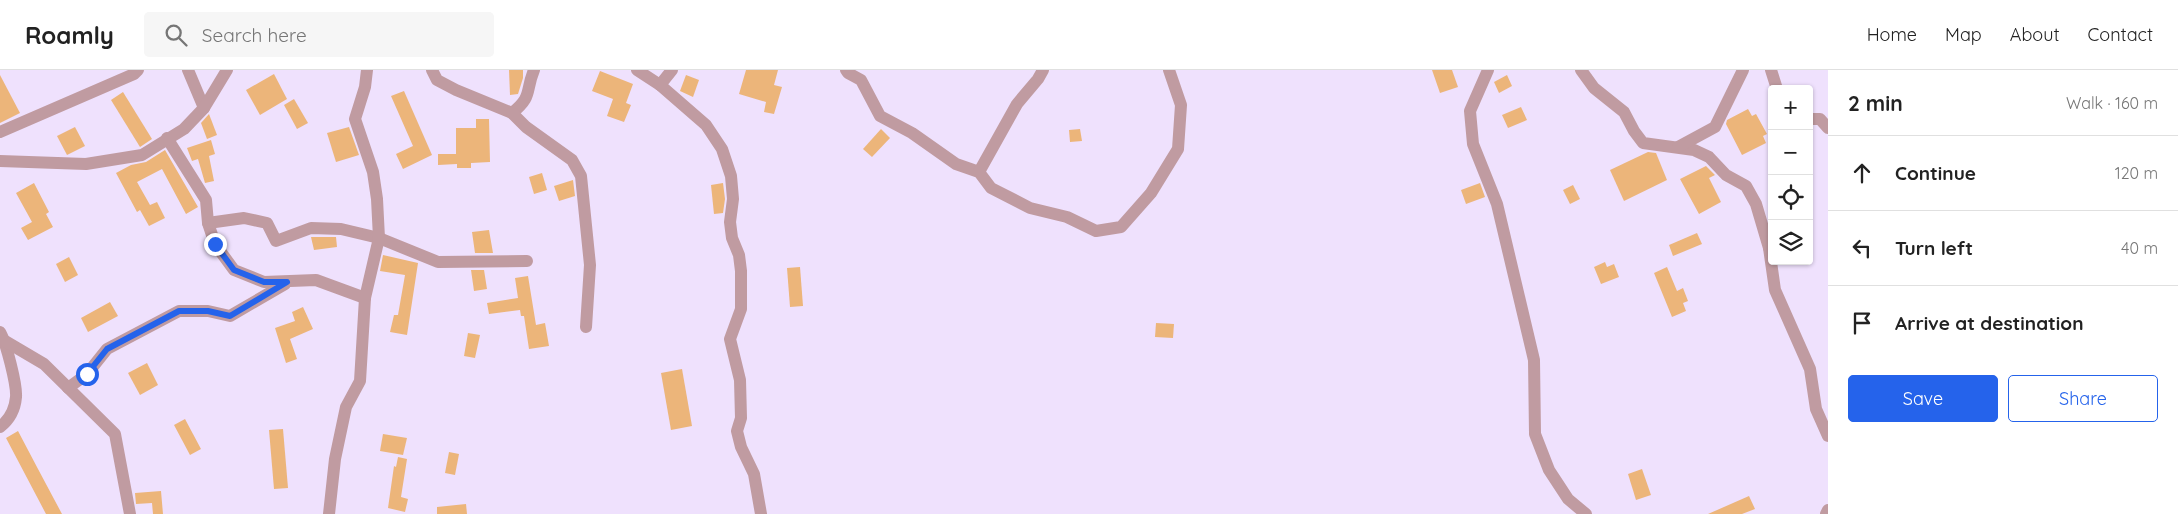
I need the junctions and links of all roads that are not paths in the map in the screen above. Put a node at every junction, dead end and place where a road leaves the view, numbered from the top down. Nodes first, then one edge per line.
1 (138, 70) edge
2 (188, 70) edge
3 (227, 70) edge
4 (367, 70) edge
5 (432, 70) edge
6 (534, 70) edge
7 (636, 70) edge
8 (672, 70) edge
9 (846, 70) edge
10 (1042, 70) edge
11 (1169, 70) edge
12 (1488, 70) edge
13 (1581, 70) edge
14 (1743, 70) edge
15 (1771, 70) edge
16 (660, 85) junction
17 (1776, 85) edge
18 (204, 108) junction
19 (512, 113) junction
20 (1813, 118) edge
21 (1828, 128) edge
22 (0, 132) edge
23 (167, 138) junction
24 (1678, 147) junction
25 (0, 161) edge
26 (979, 172) junction
27 (208, 223) junction
28 (379, 238) junction
29 (1768, 245) edge
30 (527, 261) dead end
31 (1771, 265) edge
32 (287, 282) junction
33 (365, 298) junction
34 (586, 327) dead end
35 (3, 336) edge
36 (68, 388) junction
37 (0, 427) edge
38 (1828, 436) edge
39 (1828, 510) edge
40 (130, 514) edge
41 (329, 514) edge
42 (762, 514) edge
43 (1586, 514) edge
44 (1826, 514) edge

1 - 22 street
2 - 18 street
3 - 18 street
4 - 28 street
5 - 19 street
6 - 19 street
7 - 16 street
8 - 16 street
9 - 26 street
10 - 26 street
11 - 26 street
12 - 43 street
13 - 24 street
14 - 24 street
15 - 17 street
16 - 42 street
18 - 23 street
19 - 34 street
20 - 21 street
23 - 25 street
23 - 27 street
24 - 29 street
27 - 28 street
27 - 32 street
28 - 30 street
28 - 33 street
31 - 38 street
32 - 33 street
32 - 36 street
33 - 41 street
35 - 36 street
35 - 37 street
36 - 40 street
39 - 44 street

